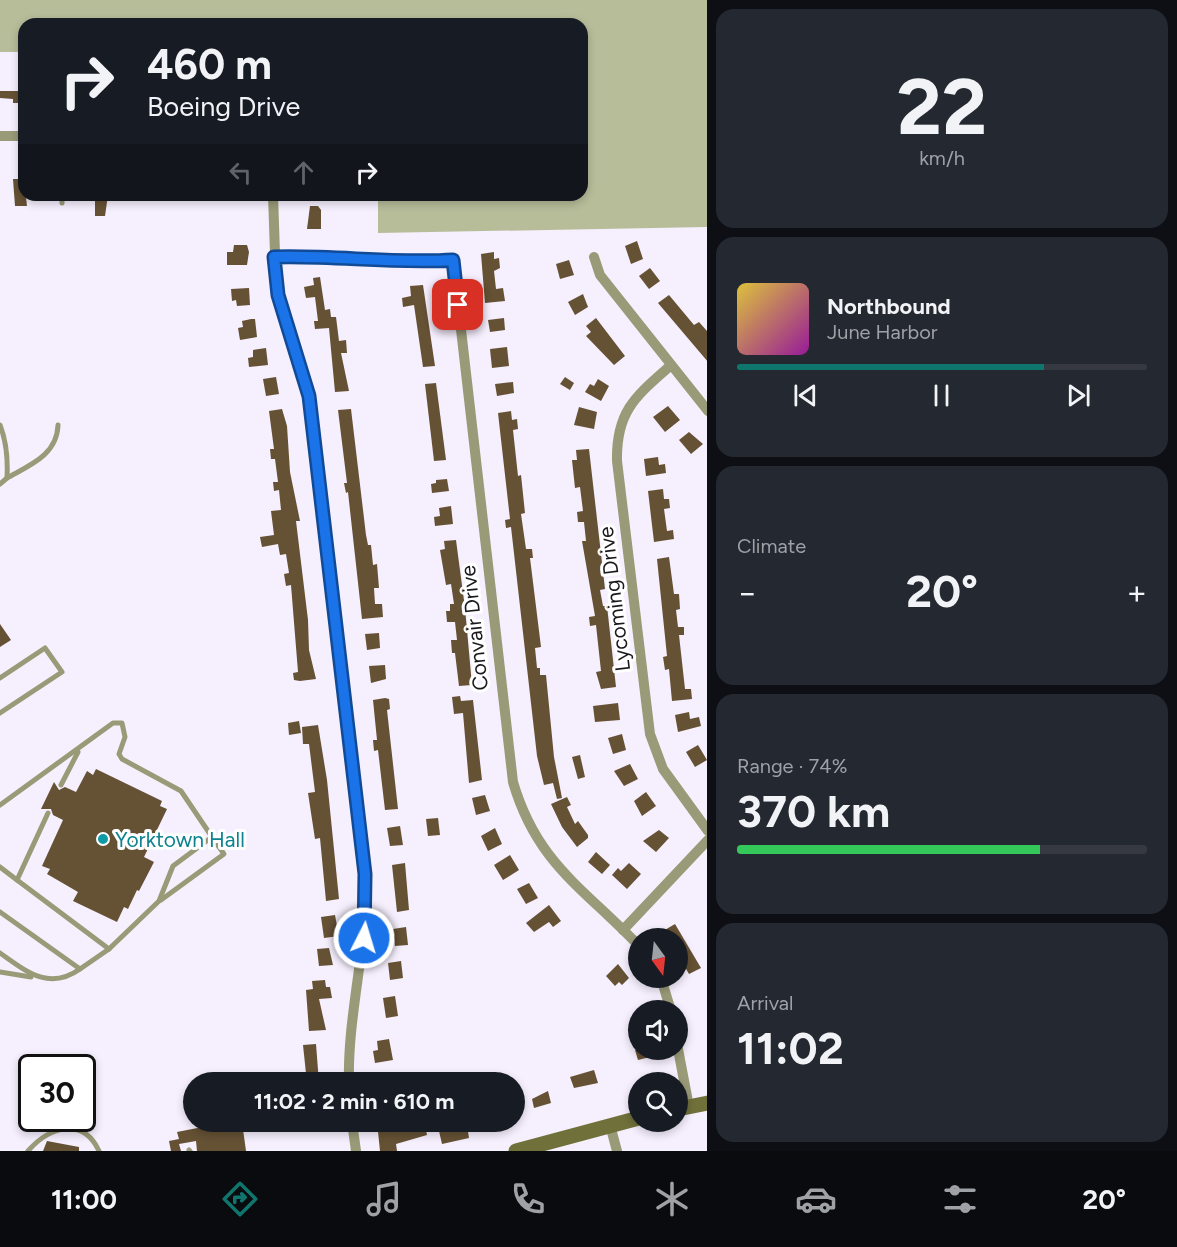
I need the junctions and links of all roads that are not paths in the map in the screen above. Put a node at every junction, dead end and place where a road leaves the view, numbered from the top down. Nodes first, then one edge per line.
1 (0, 136) edge
2 (18, 136) edge
3 (273, 201) edge
4 (274, 257) junction
5 (594, 257) dead end
6 (670, 366) junction
7 (707, 410) edge
8 (0, 425) edge
9 (58, 425) dead end
10 (7, 478) junction
11 (0, 484) edge
12 (0, 678) edge
13 (0, 713) edge
14 (79, 750) junction
15 (61, 785) dead end
16 (0, 805) edge
17 (48, 813) dead end
18 (707, 830) edge
19 (212, 837) junction
20 (707, 841) edge
21 (0, 867) edge
22 (17, 880) junction
23 (159, 901) junction
24 (0, 912) edge
25 (623, 930) junction
26 (628, 935) edge
27 (109, 949) junction
28 (0, 953) edge
29 (81, 969) junction
30 (0, 972) edge
31 (33, 977) junction
32 (349, 1072) edge
33 (707, 1102) edge
34 (688, 1107) edge
35 (628, 1121) edge
36 (610, 1125) junction
37 (353, 1132) edge
38 (525, 1150) edge
39 (28, 1151) edge
40 (99, 1151) edge
41 (356, 1151) edge
42 (617, 1151) edge

1 - 2 street
3 - 4 street
4 - 25 street, Convair Drive
4 - 32 street
5 - 6 street
6 - 7 street
6 - 18 street, Lycoming Drive
8 - 10 lane
9 - 10 lane
10 - 11 lane
12 - 13 lane
14 - 15 lane
14 - 16 lane
14 - 19 lane
17 - 22 lane
19 - 23 lane
19 - 23 lane
20 - 25 street
21 - 22 lane
22 - 27 lane
23 - 27 lane
24 - 29 lane
25 - 26 street, Convair Drive
27 - 29 lane
28 - 31 lane
29 - 31 lane
30 - 31 lane
33 - 34 street
35 - 36 street
36 - 38 street
36 - 42 street
37 - 41 street
39 - 40 lane

